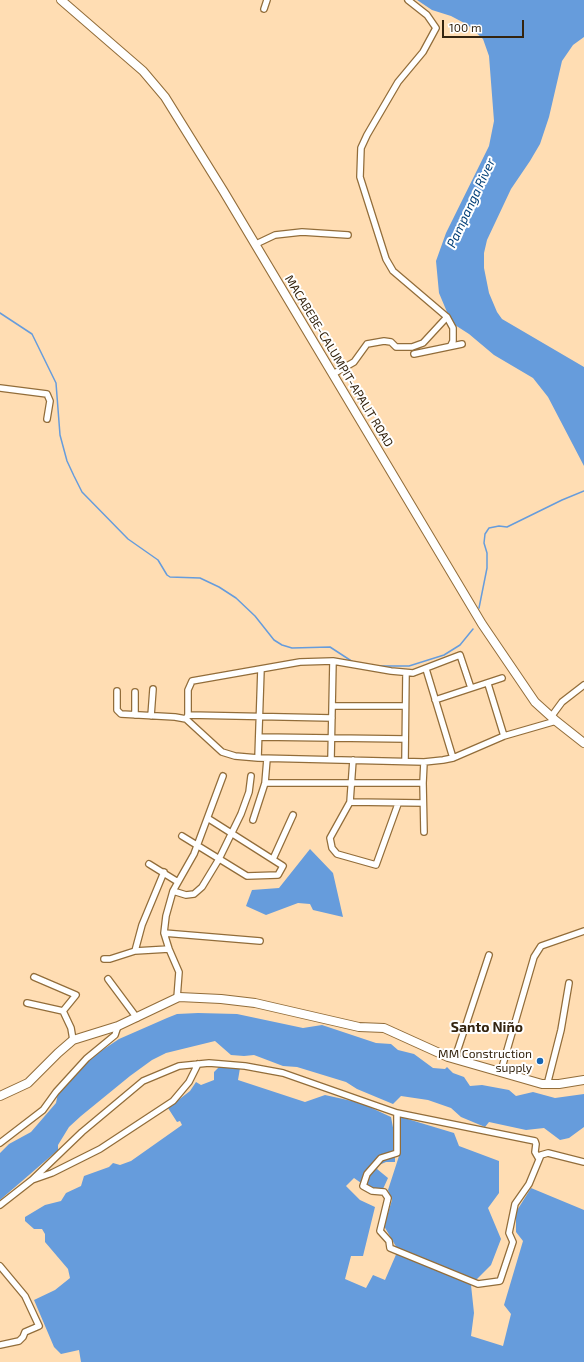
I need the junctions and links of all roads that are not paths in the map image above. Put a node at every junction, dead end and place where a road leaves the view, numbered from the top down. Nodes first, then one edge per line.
1 (61, 0) edge
2 (267, 0) edge
3 (408, 0) edge
4 (264, 9) dead end
5 (348, 236) dead end
6 (256, 244) junction
7 (447, 317) junction
8 (462, 344) dead end
9 (451, 345) junction
10 (414, 354) dead end
11 (334, 374) junction
12 (0, 388) edge
13 (47, 419) dead end
14 (333, 661) junction
15 (261, 669) junction
16 (426, 669) junction
17 (406, 673) junction
18 (502, 678) dead end
19 (488, 684) junction
20 (584, 685) edge
21 (471, 688) junction
22 (153, 689) dead end
23 (117, 691) dead end
24 (135, 692) dead end
25 (435, 700) junction
26 (332, 706) junction
27 (406, 706) junction
28 (135, 715) junction
29 (151, 716) junction
30 (187, 717) junction
31 (260, 718) junction
32 (332, 718) junction
33 (553, 719) junction
34 (504, 736) junction
35 (260, 737) junction
36 (332, 737) junction
37 (405, 739) junction
38 (584, 743) edge
39 (258, 758) junction
40 (453, 758) junction
41 (267, 759) junction
42 (331, 759) junction
43 (353, 760) junction
44 (405, 761) junction
45 (424, 762) junction
46 (223, 776) dead end
47 (251, 776) dead end
48 (265, 782) junction
49 (353, 783) junction
50 (423, 783) junction
51 (350, 802) junction
52 (423, 803) junction
53 (398, 804) junction
54 (293, 815) dead end
55 (209, 818) junction
56 (253, 820) dead end
57 (232, 832) junction
58 (424, 832) dead end
59 (182, 836) dead end
60 (197, 844) junction
61 (219, 858) junction
62 (273, 859) junction
63 (149, 864) dead end
64 (164, 872) junction
65 (178, 882) junction
66 (174, 891) junction
67 (584, 931) edge
68 (164, 933) junction
69 (260, 941) dead end
70 (169, 949) junction
71 (135, 951) junction
72 (489, 955) dead end
73 (104, 958) dead end
74 (34, 977) dead end
75 (108, 979) dead end
76 (569, 983) dead end
77 (178, 998) junction
78 (27, 1004) dead end
79 (63, 1011) junction
80 (136, 1018) junction
81 (118, 1026) junction
82 (73, 1040) junction
83 (455, 1058) junction
84 (198, 1064) junction
85 (501, 1071) junction
86 (584, 1080) edge
87 (547, 1085) junction
88 (0, 1096) edge
89 (397, 1113) junction
90 (0, 1143) edge
91 (539, 1159) junction
92 (584, 1162) edge
93 (32, 1180) junction
94 (0, 1205) edge
95 (0, 1266) edge
96 (0, 1345) edge

1 - 6 main road, MACABEBE-CALUMPIT-APALIT ROAD
2 - 4 street
3 - 7 street
5 - 6 street
6 - 11 main road, MACABEBE-CALUMPIT-APALIT ROAD
7 - 9 street
7 - 11 street
8 - 9 street
9 - 10 street
11 - 33 main road, MACABEBE-CALUMPIT-APALIT ROAD
12 - 13 street
14 - 15 street
14 - 17 street
14 - 26 street
15 - 30 street
15 - 31 street
16 - 17 street
16 - 21 street
16 - 25 street
17 - 27 street
18 - 19 street
19 - 21 street
19 - 34 street
20 - 33 street
21 - 25 street
22 - 29 street
23 - 28 street
24 - 28 street
25 - 40 street
26 - 27 street
26 - 32 street
27 - 37 street
28 - 29 street
29 - 30 street
30 - 31 street
30 - 39 street
31 - 32 street
31 - 35 street
32 - 36 street
33 - 34 street
33 - 38 main road, MACABEBE-CALUMPIT-APALIT ROAD
34 - 40 street
35 - 36 street
35 - 39 street
36 - 37 street
36 - 42 street
37 - 44 street
39 - 41 street
40 - 45 street
41 - 42 street
41 - 48 street
42 - 43 street
43 - 44 street
43 - 49 street
44 - 45 street
45 - 50 street
46 - 55 street
47 - 57 street
48 - 49 street
48 - 56 street
49 - 50 street
49 - 51 street
50 - 52 street
51 - 53 street
51 - 53 street
52 - 53 street
52 - 58 street
54 - 62 street
55 - 57 street
55 - 60 street
57 - 61 street
57 - 62 street
59 - 60 street
60 - 61 street
60 - 65 street
61 - 62 street
61 - 66 street
63 - 64 street
64 - 65 street
64 - 71 street
65 - 66 street
66 - 68 street
67 - 85 street
68 - 69 street
68 - 70 street
70 - 71 street
70 - 77 street
71 - 73 street
72 - 83 street
74 - 79 street
75 - 80 street
76 - 87 street
77 - 80 main road
77 - 83 main road
78 - 79 street
79 - 82 street
80 - 81 main road
81 - 82 main road
81 - 90 street
82 - 88 main road
83 - 85 main road
84 - 89 street
84 - 93 street
84 - 93 street
85 - 87 main road
86 - 87 main road
89 - 91 street
89 - 91 street
91 - 92 street
93 - 94 street
95 - 96 street

